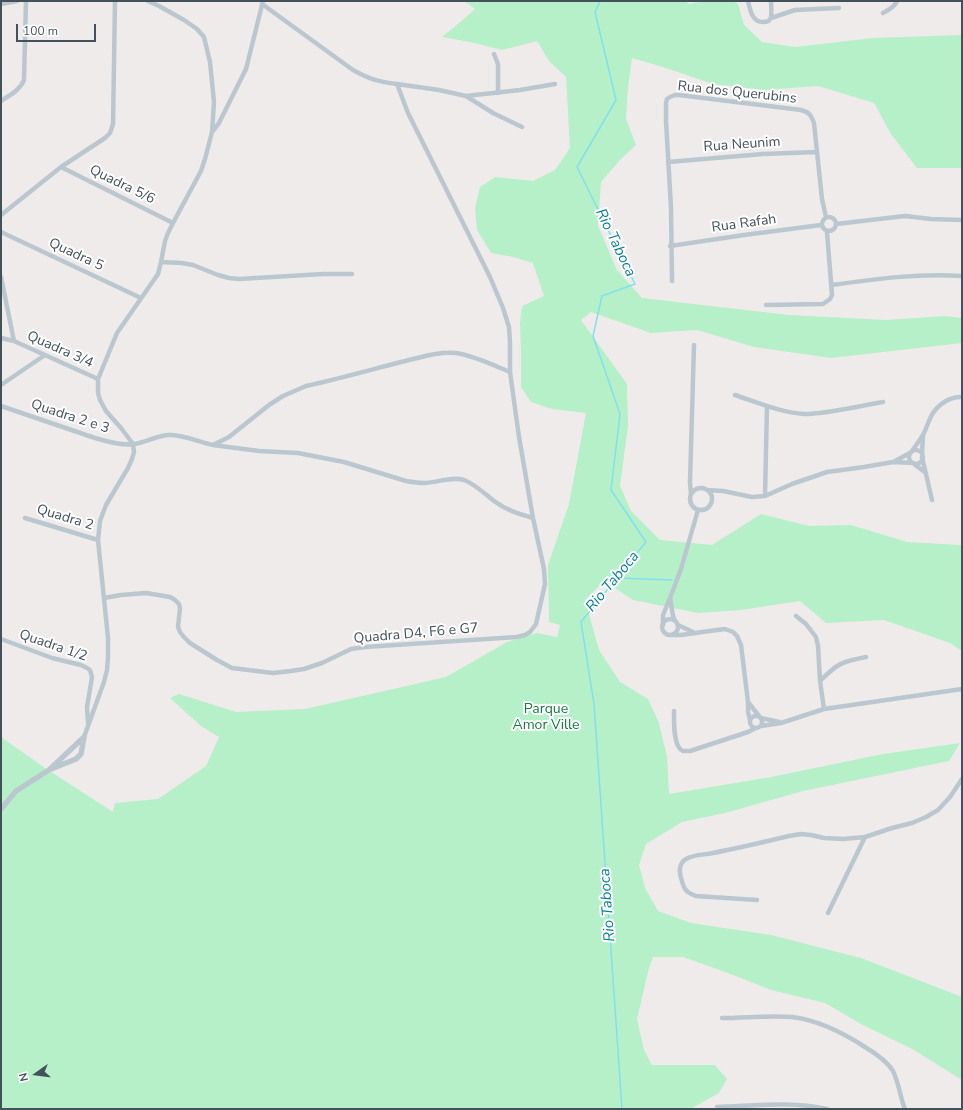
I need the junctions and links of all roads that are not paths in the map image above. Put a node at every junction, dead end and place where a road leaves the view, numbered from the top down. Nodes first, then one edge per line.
1 (17, 1) edge
2 (26, 1) edge
3 (115, 1) edge
4 (148, 1) edge
5 (748, 1) edge
6 (771, 1) edge
7 (897, 1) edge
8 (262, 3) edge
9 (1, 4) edge
10 (839, 8) dead end
11 (882, 13) dead end
12 (771, 18) junction
13 (494, 54) dead end
14 (397, 84) junction
15 (556, 84) dead end
16 (498, 93) junction
17 (466, 96) junction
18 (1, 101) edge
19 (522, 127) dead end
20 (212, 132) junction
21 (817, 152) junction
22 (668, 162) junction
23 (61, 167) junction
24 (1, 215) edge
25 (826, 217) junction
26 (962, 220) edge
27 (173, 223) junction
28 (836, 224) junction
29 (821, 225) junction
30 (1, 232) edge
31 (827, 232) junction
32 (670, 246) junction
33 (162, 262) junction
34 (352, 274) dead end
35 (962, 276) edge
36 (1, 277) edge
37 (672, 281) dead end
38 (832, 285) junction
39 (141, 298) junction
40 (766, 305) dead end
41 (1, 338) edge
42 (14, 341) junction
43 (694, 345) dead end
44 (45, 355) junction
45 (510, 372) junction
46 (98, 379) junction
47 (1, 385) edge
48 (736, 395) dead end
49 (962, 397) edge
50 (883, 402) dead end
51 (1, 406) edge
52 (767, 406) junction
53 (923, 435) junction
54 (133, 444) junction
55 (214, 445) junction
56 (911, 452) junction
57 (922, 455) junction
58 (893, 462) junction
59 (914, 463) junction
60 (926, 473) junction
61 (690, 482) junction
62 (700, 488) junction
63 (707, 490) junction
64 (723, 491) junction
65 (691, 494) junction
66 (765, 496) junction
67 (712, 498) junction
68 (932, 500) dead end
69 (698, 510) junction
70 (25, 518) dead end
71 (533, 518) junction
72 (98, 540) junction
73 (104, 598) junction
74 (670, 598) junction
75 (796, 616) dead end
76 (676, 623) junction
77 (663, 625) junction
78 (697, 633) junction
79 (673, 635) junction
80 (1, 639) edge
81 (866, 657) dead end
82 (820, 681) junction
83 (962, 690) edge
84 (748, 702) junction
85 (824, 709) junction
86 (674, 711) dead end
87 (760, 717) junction
88 (750, 721) junction
89 (781, 723) junction
90 (761, 726) junction
91 (88, 727) junction
92 (754, 728) junction
93 (744, 733) junction
94 (84, 737) junction
95 (49, 770) junction
96 (962, 779) edge
97 (1, 809) edge
98 (865, 837) junction
99 (757, 900) dead end
100 (828, 913) dead end
101 (722, 1018) dead end
102 (775, 1107) edge
103 (717, 1108) dead end
104 (827, 1109) edge
105 (905, 1109) edge

1 - 9 street
2 - 18 street
3 - 23 street
4 - 20 street
5 - 12 street
6 - 12 street
7 - 11 street
8 - 14 street
8 - 20 street
10 - 12 street
13 - 16 street
14 - 17 street
14 - 45 street
15 - 16 street
16 - 17 street
17 - 19 street
20 - 27 street
21 - 22 street, Rua Neunim
21 - 22 street, Rua dos Querubins
21 - 25 street, Rua dos Querubins
22 - 32 street, Rua dos Querubins
23 - 24 street
23 - 27 street, Quadra 5/6
25 - 28 street
25 - 29 street
26 - 28 street
27 - 33 street
28 - 31 street
29 - 31 street
29 - 32 street, Rua Rafah
30 - 39 street, Quadra 5
31 - 38 street
32 - 37 street, Rua dos Querubins
33 - 34 street
33 - 39 street
35 - 38 street
36 - 42 street
38 - 40 street
39 - 46 street
41 - 42 street, Quadra 3/4
42 - 44 street, Quadra 3/4
43 - 61 street
44 - 46 street, Quadra 3/4
44 - 47 street
45 - 55 street
45 - 71 street
46 - 54 street
48 - 52 street
49 - 53 street
50 - 52 street
51 - 54 street, Quadra 2 e 3
52 - 66 street
53 - 56 street
53 - 57 street
54 - 55 street
54 - 72 street
55 - 71 street
56 - 57 street
56 - 58 street
56 - 59 street
57 - 59 street
57 - 60 street
58 - 59 street
58 - 66 street
59 - 60 street
60 - 68 street
61 - 62 street
61 - 65 street
62 - 63 street
62 - 65 street
63 - 64 street
63 - 67 street
64 - 66 street
64 - 67 street
65 - 69 street
67 - 69 street
69 - 74 street
70 - 72 street, Quadra 2
71 - 73 street, Quadra D4, F6 e G7
72 - 73 street
73 - 91 street
74 - 76 street
74 - 77 street
75 - 82 street
76 - 77 street
76 - 78 street
76 - 79 street
77 - 79 street
78 - 79 street
78 - 84 street
80 - 91 street, Quadra 1/2
81 - 82 street
82 - 85 street
83 - 85 street
84 - 87 street
84 - 88 street
85 - 89 street
86 - 93 street
87 - 88 street
87 - 89 street
87 - 90 street
88 - 92 street
88 - 93 street
89 - 90 street
90 - 92 street
91 - 94 street
92 - 93 street
94 - 95 street
94 - 95 street
95 - 97 street
96 - 98 street
98 - 99 street
98 - 100 street
101 - 105 street
102 - 103 street
102 - 104 street

